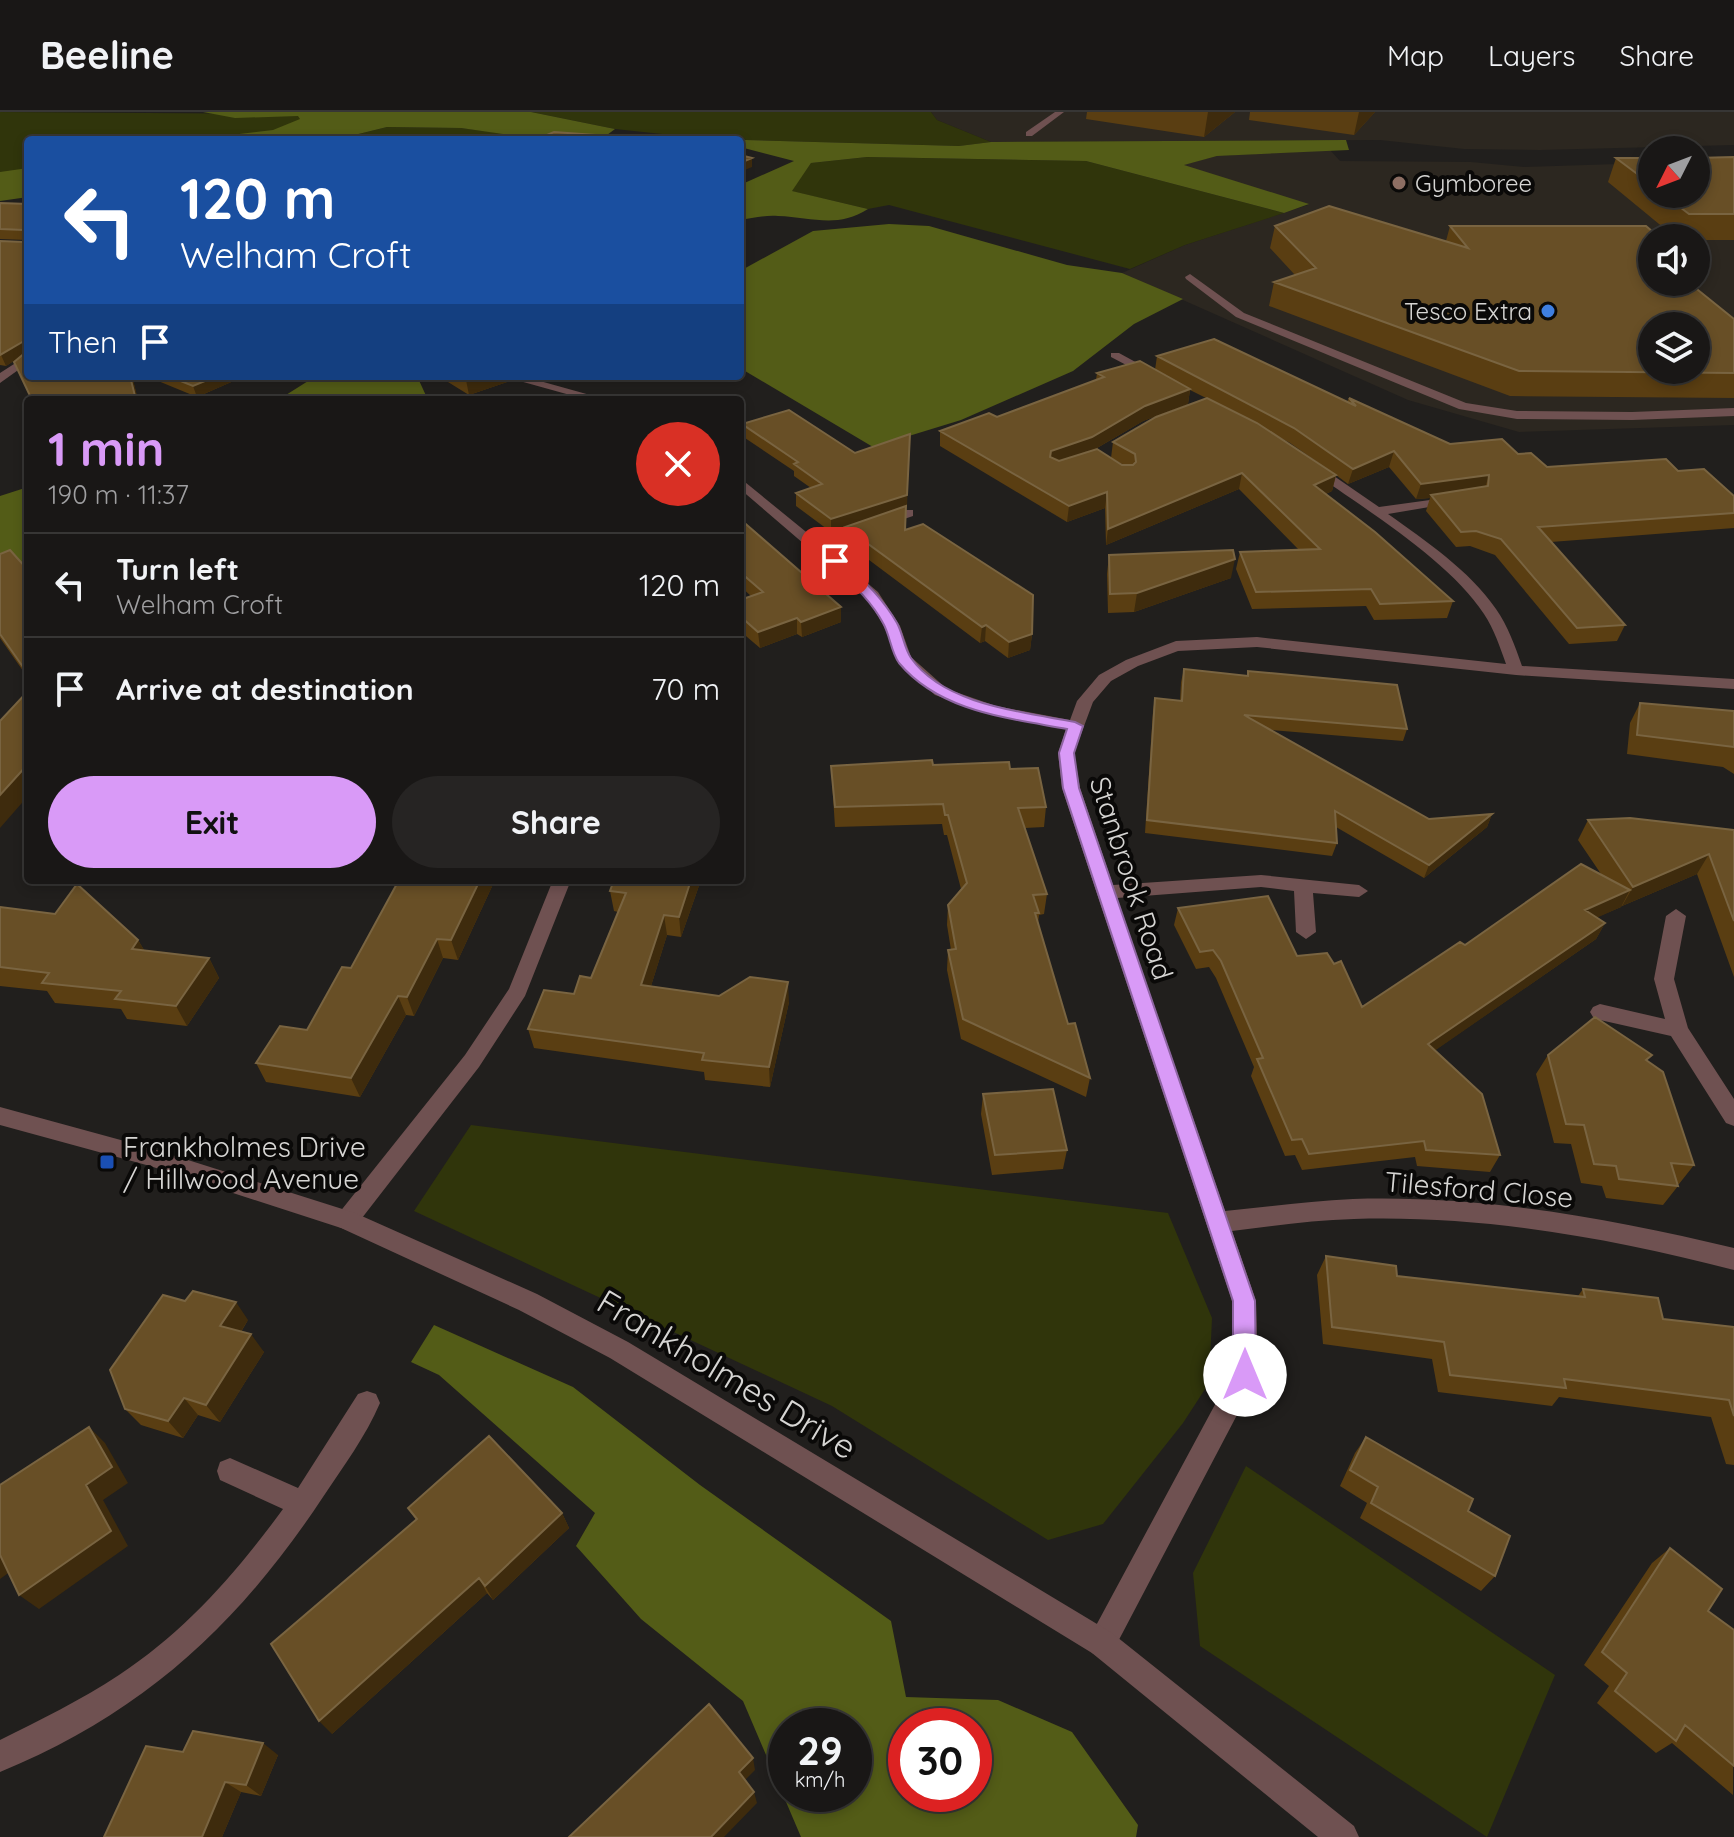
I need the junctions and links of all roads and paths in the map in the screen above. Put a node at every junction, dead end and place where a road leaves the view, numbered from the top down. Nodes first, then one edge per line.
1 (1060, 112) edge
2 (1029, 134) dead end
3 (1190, 277) dead end
4 (1115, 355) dead end
5 (24, 361) edge
6 (0, 379) edge
7 (524, 380) edge
8 (1163, 381) edge
9 (586, 396) edge
10 (1734, 412) edge
11 (1303, 458) edge
12 (744, 485) edge
13 (1464, 498) edge
14 (1375, 512) junction
15 (908, 513) edge
16 (817, 544) junction
17 (1516, 670) junction
18 (1734, 684) edge
19 (1075, 726) junction
20 (560, 884) edge
21 (1303, 885) junction
22 (1359, 891) dead end
23 (1106, 892) junction
24 (1676, 916) dead end
25 (1306, 932) dead end
26 (1600, 1012) dead end
27 (1678, 1030) junction
28 (0, 1116) edge
29 (1734, 1117) edge
30 (347, 1220) junction
31 (1216, 1222) junction
32 (1734, 1259) edge
33 (367, 1403) dead end
34 (230, 1471) dead end
35 (305, 1505) junction
36 (1102, 1643) junction
37 (0, 1757) edge
38 (1343, 1837) edge

1 - 2 street
3 - 10 street
4 - 8 street
5 - 6 street
7 - 9 street
11 - 14 street
12 - 16 street
13 - 14 street
14 - 17 street
15 - 16 street
16 - 19 street
17 - 18 street, Stanbrook Road
17 - 19 street, Stanbrook Road
19 - 23 street, Stanbrook Road
20 - 30 street
21 - 22 street
21 - 23 street
21 - 25 street
23 - 31 street, Stanbrook Road
24 - 27 street
26 - 27 street
27 - 29 street
28 - 30 street, Frankholmes Drive
30 - 36 street, Frankholmes Drive
31 - 32 street, Tilesford Close
31 - 36 street, Stanbrook Road
33 - 35 street
34 - 35 street
35 - 37 street
36 - 38 street, Frankholmes Drive

